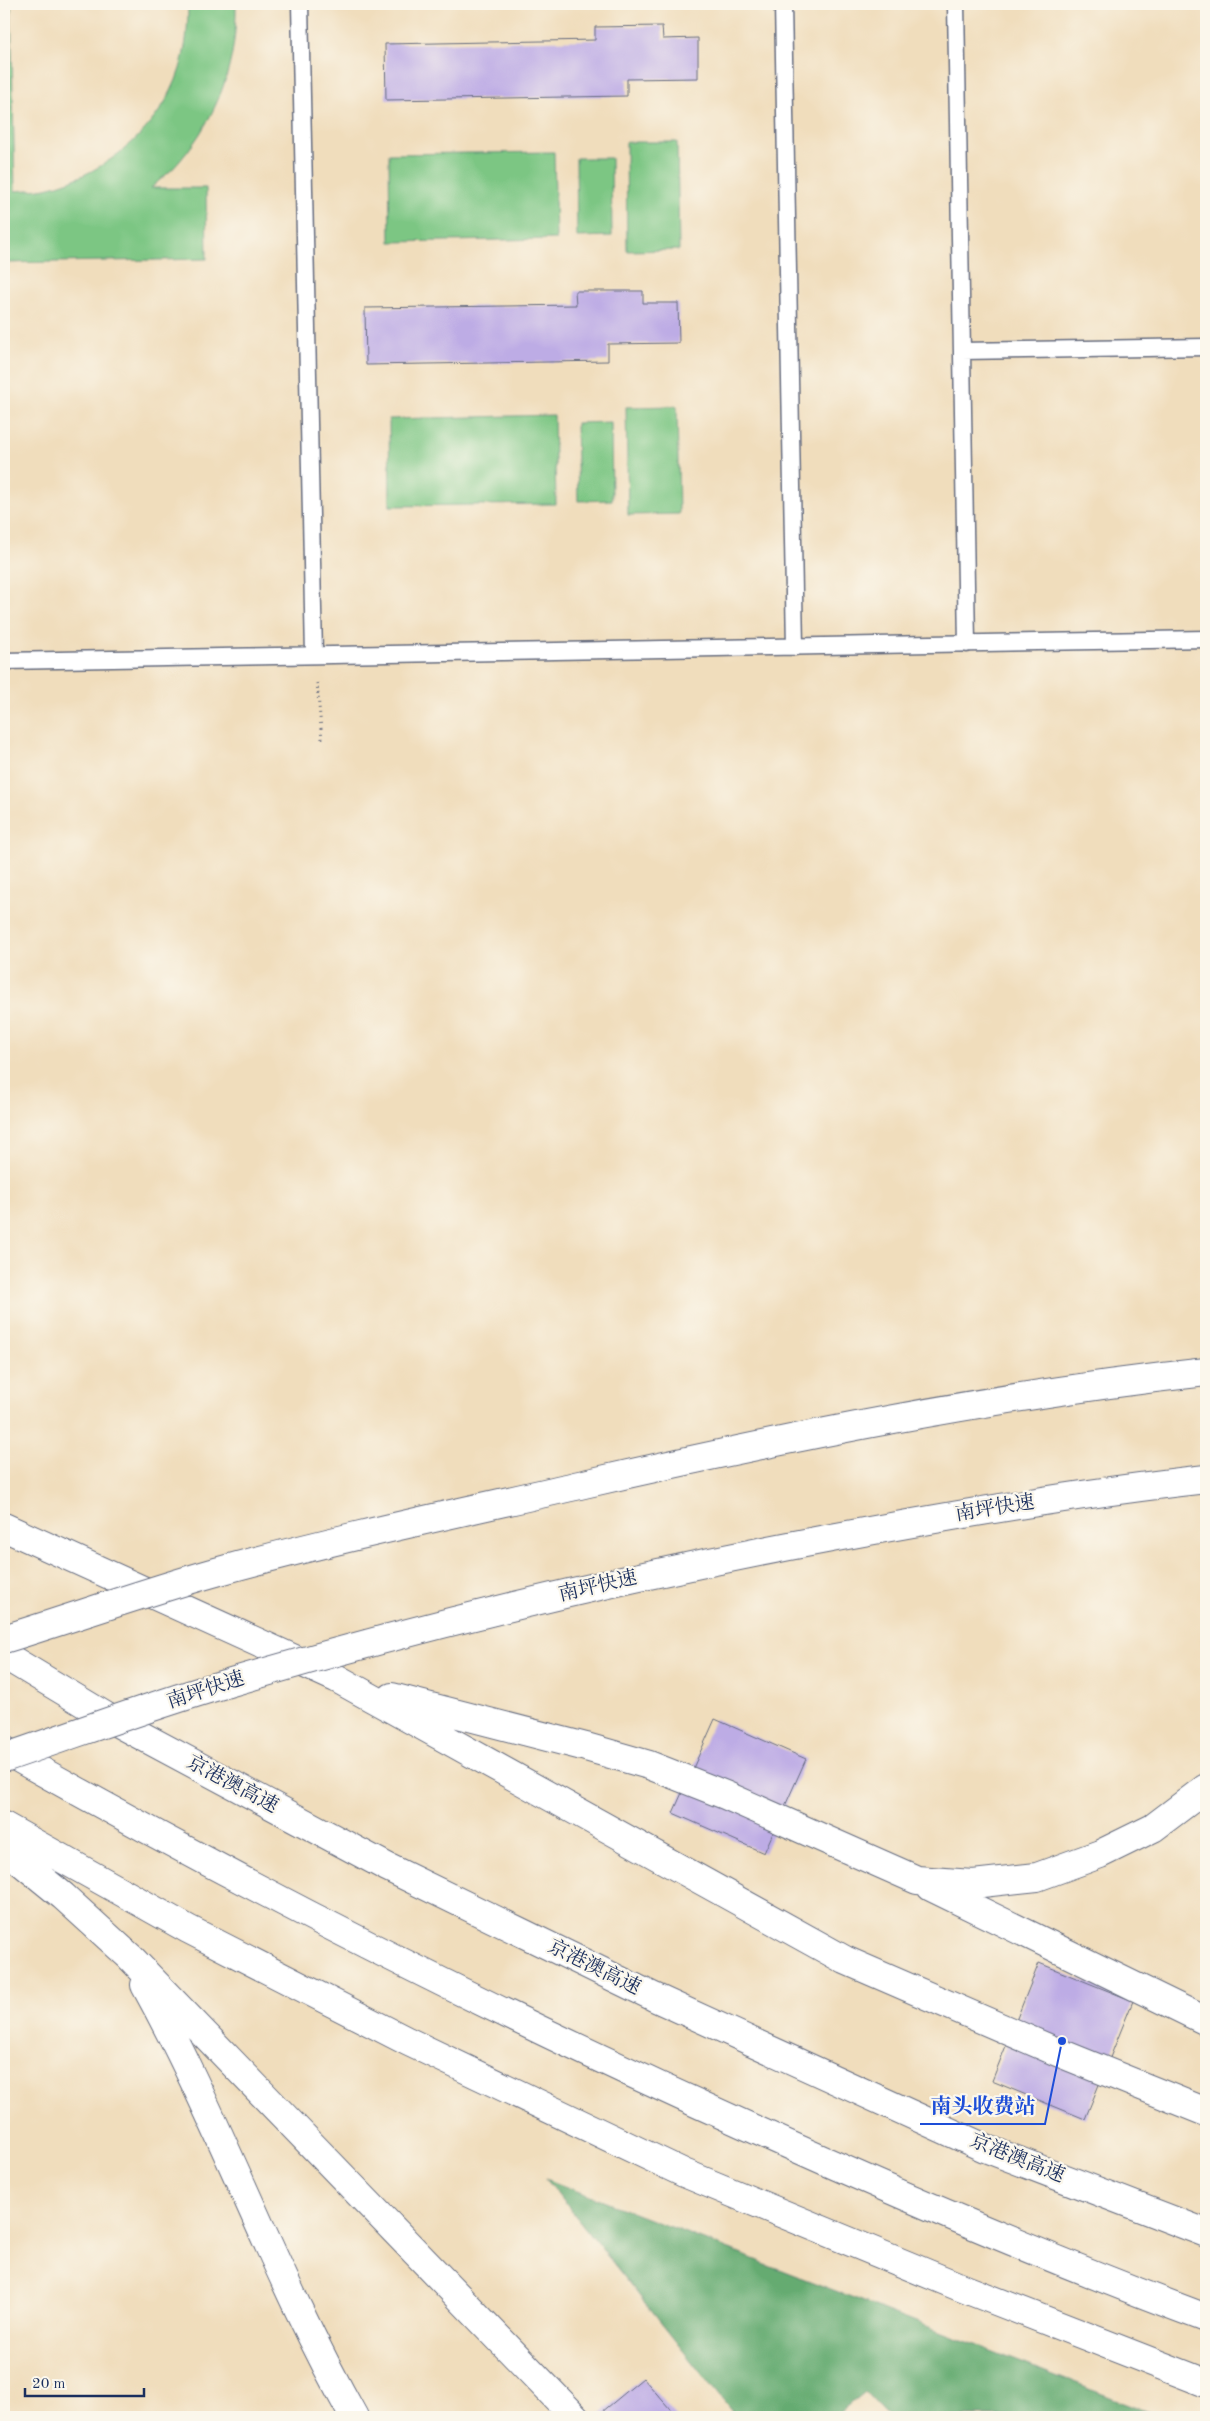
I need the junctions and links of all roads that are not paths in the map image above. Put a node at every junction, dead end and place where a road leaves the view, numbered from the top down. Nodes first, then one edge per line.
1 (300, 4) edge
2 (783, 4) edge
3 (956, 4) edge
4 (1206, 347) edge
5 (962, 352) junction
6 (1206, 639) edge
7 (967, 644) junction
8 (795, 647) junction
9 (314, 655) junction
10 (4, 661) edge
11 (1206, 1372) edge
12 (1206, 1478) edge
13 (4, 1527) edge
14 (4, 1639) edge
15 (4, 1655) edge
16 (336, 1678) junction
17 (4, 1750) edge
18 (4, 1758) edge
19 (1206, 1788) edge
20 (4, 1826) edge
21 (4, 1848) edge
22 (918, 1880) junction
23 (130, 1957) junction
24 (1206, 2021) edge
25 (1206, 2112) edge
26 (1206, 2233) edge
27 (1206, 2318) edge
28 (1206, 2383) edge
29 (354, 2417) edge
30 (575, 2417) edge

1 - 9 lane
2 - 8 lane
3 - 5 lane
4 - 5 lane
5 - 7 lane
6 - 7 lane
7 - 8 lane
8 - 9 lane
9 - 10 lane
11 - 14 highway, bridge
12 - 18 highway, 南坪快速, bridge
13 - 16 highway
15 - 26 highway, 京港澳高速
16 - 22 highway
16 - 25 highway
17 - 27 highway
19 - 22 highway
20 - 28 highway
21 - 23 highway
22 - 24 highway
23 - 29 highway
23 - 30 highway

